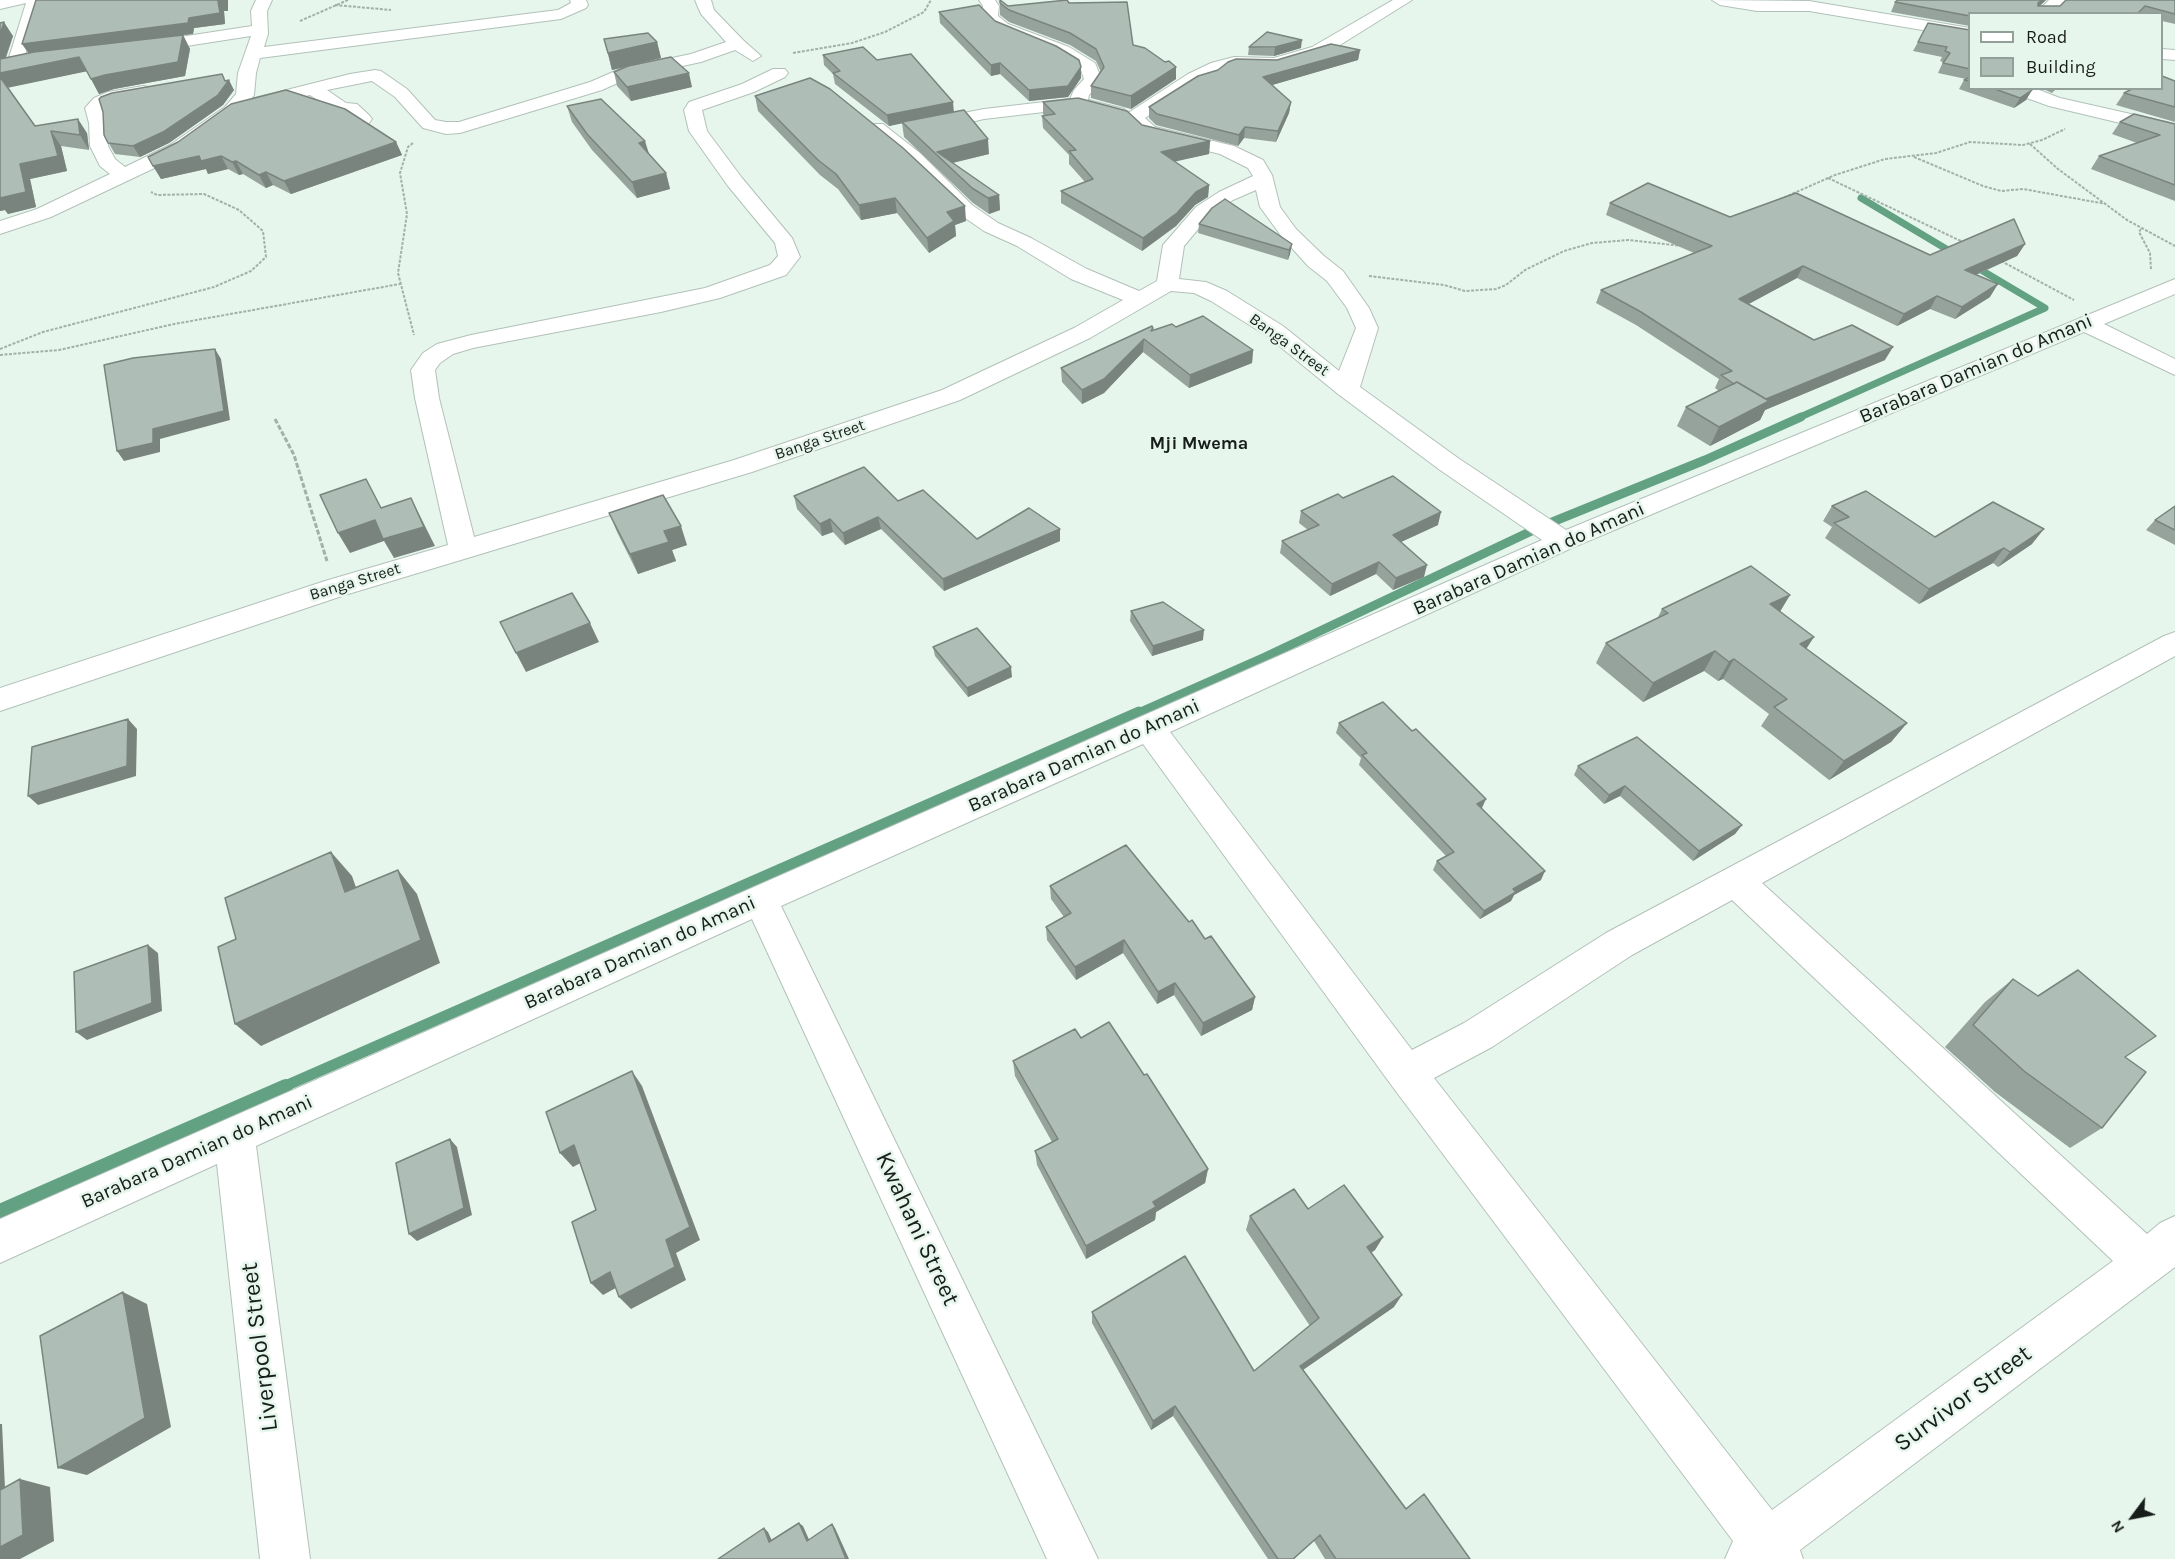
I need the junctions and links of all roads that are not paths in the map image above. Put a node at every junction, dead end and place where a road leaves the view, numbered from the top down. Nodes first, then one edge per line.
1 (264, 0) edge
2 (578, 0) edge
3 (703, 0) edge
4 (987, 0) edge
5 (1404, 0) edge
6 (1720, 0) edge
7 (2058, 0) edge
8 (29, 1) edge
9 (54, 2) edge
10 (1813, 3) edge
11 (0, 4) edge
12 (2045, 12) edge
13 (259, 32) junction
14 (1968, 33) edge
15 (744, 50) junction
16 (123, 51) edge
17 (252, 54) junction
18 (33, 61) edge
19 (8, 66) edge
20 (779, 72) junction
21 (247, 73) junction
22 (225, 77) edge
23 (801, 79) edge
24 (156, 89) edge
25 (313, 89) junction
26 (2022, 90) edge
27 (1078, 102) junction
28 (231, 111) junction
29 (1134, 117) junction
30 (866, 119) edge
31 (363, 120) edge
32 (2175, 130) edge
33 (884, 134) junction
34 (122, 175) junction
35 (1263, 179) junction
36 (0, 228) edge
37 (1167, 284) junction
38 (2164, 290) edge
39 (1140, 299) junction
40 (2095, 320) junction
41 (2175, 368) edge
42 (1347, 389) junction
43 (1564, 541) junction
44 (463, 550) junction
45 (2175, 643) edge
46 (0, 700) edge
47 (1149, 728) junction
48 (1736, 881) junction
49 (760, 898) junction
50 (1406, 1073) junction
51 (234, 1136) junction
52 (0, 1241) edge
53 (2161, 1251) edge
54 (1765, 1554) edge
55 (285, 1559) edge
56 (1073, 1559) edge

1 - 13 street
2 - 17 street
3 - 15 street
4 - 27 street
5 - 29 street
6 - 10 street
7 - 12 street
8 - 9 street
8 - 11 street
8 - 19 street
10 - 14 street
13 - 16 street
13 - 17 street
15 - 20 street
15 - 25 street
17 - 21 street
18 - 19 street
20 - 23 street
20 - 44 street
21 - 22 street
21 - 28 street
24 - 34 street
25 - 28 street
25 - 31 street
26 - 32 street
27 - 29 street
27 - 33 street
28 - 34 street
29 - 35 street
30 - 33 street
33 - 39 street
34 - 36 street
35 - 37 street
35 - 42 street
37 - 39 street, Banga Street
37 - 42 street, Banga Street
38 - 40 street, Barabara Damian do Amani
39 - 44 street, Banga Street
40 - 41 street
40 - 43 street, Barabara Damian do Amani
42 - 43 street, Banga Street
43 - 47 street, Barabara Damian do Amani
44 - 46 street, Banga Street
45 - 48 street
47 - 49 street, Barabara Damian do Amani
47 - 50 street
48 - 50 street
48 - 53 street
49 - 51 street, Barabara Damian do Amani
49 - 56 street, Kwahani Street
50 - 54 street
51 - 52 street, Barabara Damian do Amani
51 - 55 street, Liverpool Street
53 - 54 street, Survivor Street

